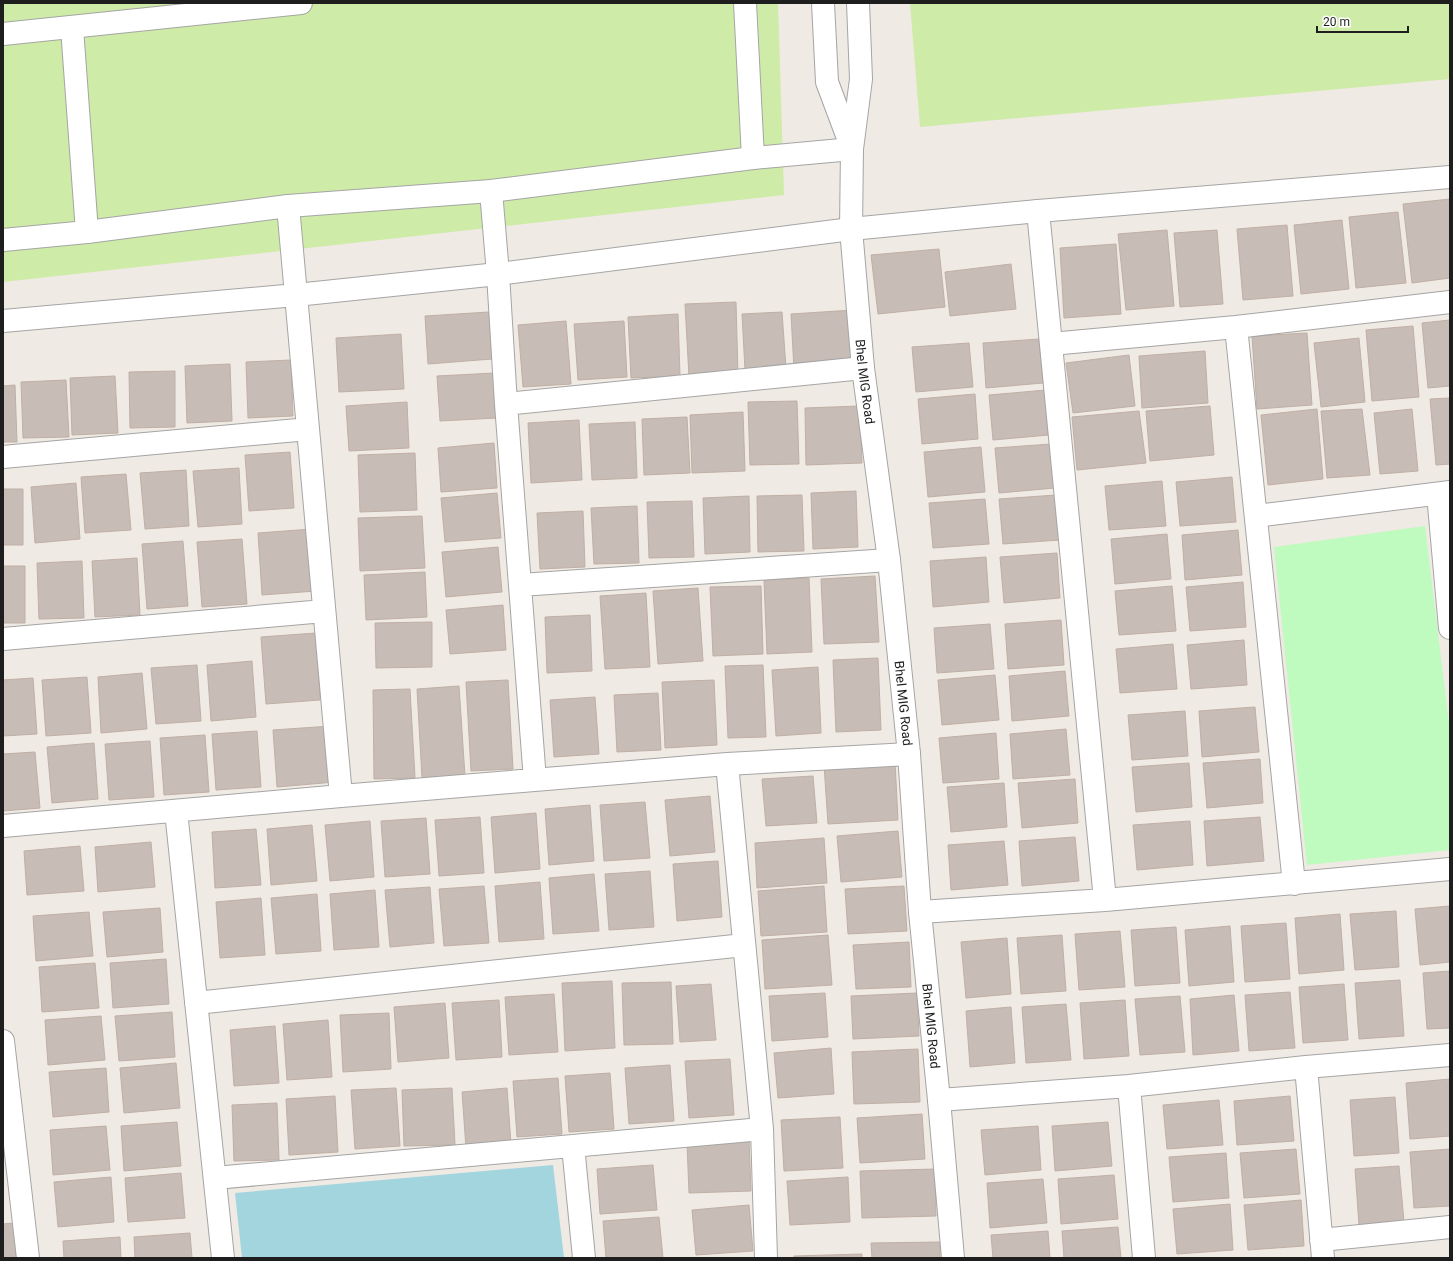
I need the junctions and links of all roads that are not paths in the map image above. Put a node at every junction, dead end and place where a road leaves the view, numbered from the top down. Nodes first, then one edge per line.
1 (301, 3) edge
2 (745, 3) edge
3 (823, 3) edge
4 (858, 3) edge
5 (72, 28) junction
6 (3, 34) edge
7 (852, 149) junction
8 (753, 158) junction
9 (1450, 177) edge
10 (491, 191) junction
11 (288, 206) junction
12 (1038, 211) junction
13 (851, 229) junction
14 (87, 232) junction
15 (3, 240) edge
16 (498, 274) junction
17 (296, 295) junction
18 (1450, 302) edge
19 (3, 321) edge
20 (1236, 327) junction
21 (1050, 344) junction
22 (863, 368) junction
23 (506, 404) junction
24 (308, 429) junction
25 (3, 457) edge
26 (1444, 493) edge
27 (1256, 516) junction
28 (889, 560) junction
29 (520, 585) junction
30 (324, 611) junction
31 (1450, 628) edge
32 (3, 639) edge
33 (908, 754) junction
34 (727, 764) junction
35 (534, 780) junction
36 (341, 796) junction
37 (176, 811) junction
38 (3, 826) edge
39 (1450, 869) edge
40 (1294, 884) junction
41 (1105, 900) junction
42 (920, 912) junction
43 (744, 945) junction
44 (196, 1003) junction
45 (3, 1041) edge
46 (1450, 1055) edge
47 (1306, 1067) junction
48 (1129, 1086) junction
49 (939, 1100) junction
50 (762, 1129) junction
51 (573, 1146) junction
52 (215, 1178) junction
53 (12, 1200) edge
54 (1450, 1227) edge
55 (1322, 1249) edge
56 (28, 1258) edge
57 (223, 1258) edge
58 (584, 1258) edge
59 (766, 1258) edge
60 (953, 1258) edge
61 (1144, 1258) edge

1 - 5 street
2 - 8 street
3 - 7 street, Bhel MIG Road
4 - 7 street, Bhel MIG Road
5 - 6 street
5 - 14 street
7 - 8 street
7 - 13 street, Bhel MIG Road
8 - 10 street
9 - 12 street
10 - 11 street
10 - 16 street
11 - 14 street
11 - 17 street
12 - 13 street
12 - 21 street
13 - 16 street
13 - 22 street, Bhel MIG Road
14 - 15 street
16 - 17 street
16 - 23 street
17 - 19 street
17 - 24 street
18 - 20 street
20 - 21 street
20 - 27 street
21 - 41 street
22 - 23 street
22 - 28 street, Bhel MIG Road
23 - 29 street
24 - 25 street
24 - 30 street
26 - 27 street
26 - 31 street
27 - 40 street
28 - 29 street
28 - 33 street, Bhel MIG Road
29 - 35 street
30 - 32 street
30 - 36 street
33 - 34 street
33 - 42 street, Bhel MIG Road
34 - 35 street
34 - 43 street
35 - 36 street
36 - 37 street
37 - 38 street
37 - 44 street
39 - 40 street
40 - 41 street
41 - 42 street
42 - 49 street, Bhel MIG Road
43 - 44 street
43 - 50 street
44 - 52 street
45 - 53 street
46 - 47 street
47 - 48 street
47 - 55 street
48 - 49 street
48 - 61 street
49 - 60 street, Bhel MIG Road
50 - 51 street
50 - 59 street
51 - 52 street
51 - 58 street
52 - 57 street
53 - 56 street
54 - 55 street

